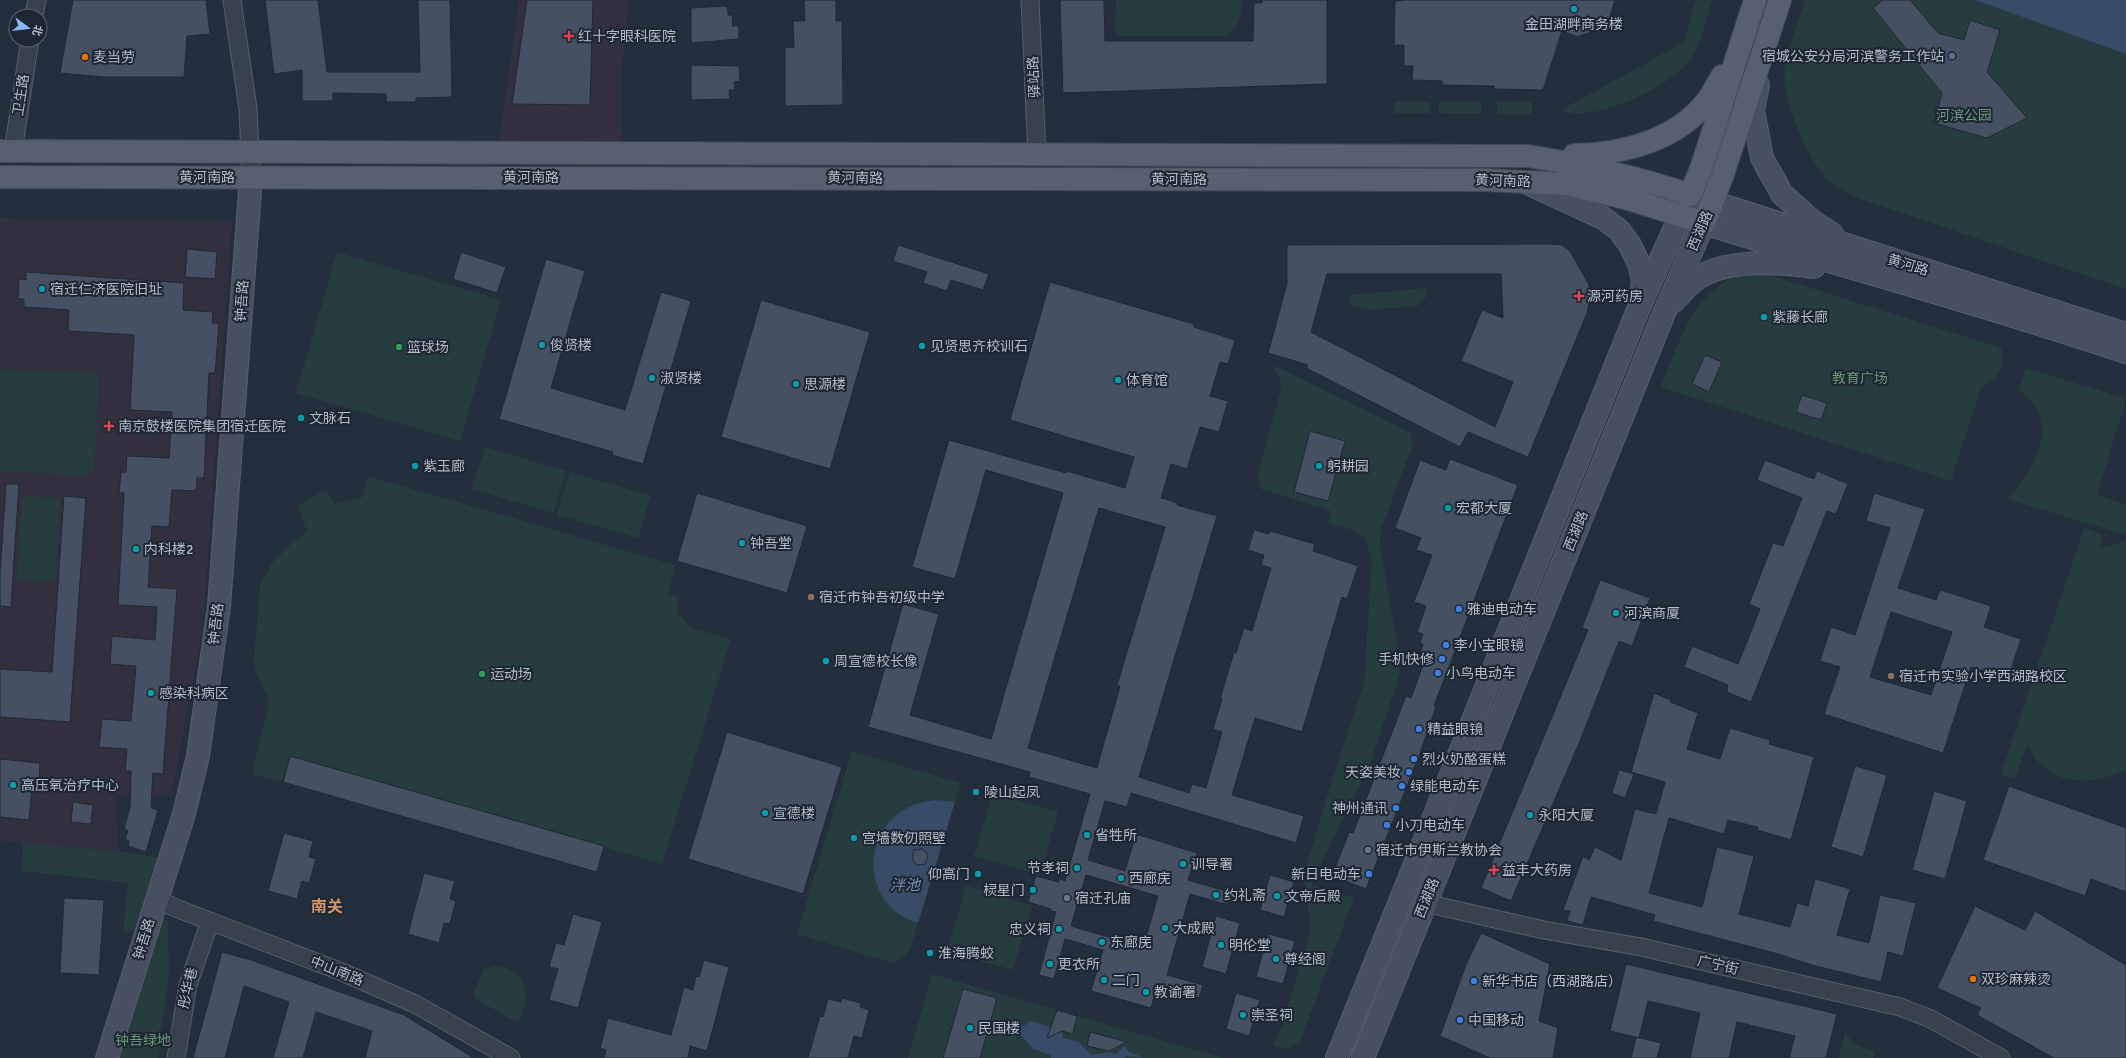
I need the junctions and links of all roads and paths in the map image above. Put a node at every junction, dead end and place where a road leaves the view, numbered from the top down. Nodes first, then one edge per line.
1 (232, 0) edge
2 (1030, 0) edge
3 (1756, 0) edge
4 (1780, 0) edge
5 (1743, 39) junction
6 (28, 48) edge
7 (1765, 49) junction
8 (6, 151) edge
9 (250, 152) junction
10 (1037, 155) junction
11 (1528, 156) junction
12 (0, 177) edge
13 (251, 177) junction
14 (1522, 181) junction
15 (1690, 195) junction
16 (1712, 203) junction
17 (1681, 215) junction
18 (1704, 223) junction
19 (1902, 273) junction
20 (1640, 305) junction
21 (1664, 313) junction
22 (2126, 334) edge
23 (2126, 352) edge
24 (157, 898) junction
25 (1425, 903) junction
26 (210, 921) junction
27 (507, 1057) edge
28 (107, 1058) edge
29 (176, 1058) edge
30 (1337, 1058) edge
31 (1363, 1058) edge
32 (2001, 1058) edge

1 - 9 street
2 - 10 street, 驿站路
3 - 5 main road
4 - 7 main road, 西湖路
5 - 11 main road
5 - 15 main road
6 - 8 street, 卫生路
7 - 16 main road, 西湖路
7 - 19 main road
8 - 9 main road, 黄河南路
9 - 10 main road, 黄河南路
9 - 13 street
10 - 11 main road, 黄河南路
11 - 15 main road, 黄河南路
12 - 13 main road, 黄河南路
13 - 14 main road, 黄河南路
13 - 24 main road, 钟吾路
14 - 17 main road, 黄河南路
14 - 20 main road
15 - 16 main road, 黄河路
15 - 17 main road, 西湖路
16 - 18 main road, 西湖路
16 - 19 main road, 黄河路
17 - 18 main road, 黄河南路
17 - 20 main road, 西湖路
18 - 19 main road, 黄河路
18 - 21 main road, 西湖路
19 - 21 main road
19 - 22 main road, 黄河路
19 - 23 main road, 黄河路
20 - 30 main road, 西湖路
21 - 25 main road, 西湖路
24 - 26 street, 中山南路
24 - 28 main road, 钟吾路
25 - 31 main road, 西湖路
25 - 32 street, 广宁街
26 - 27 street, 中山南路
26 - 29 street, 彤华巷

